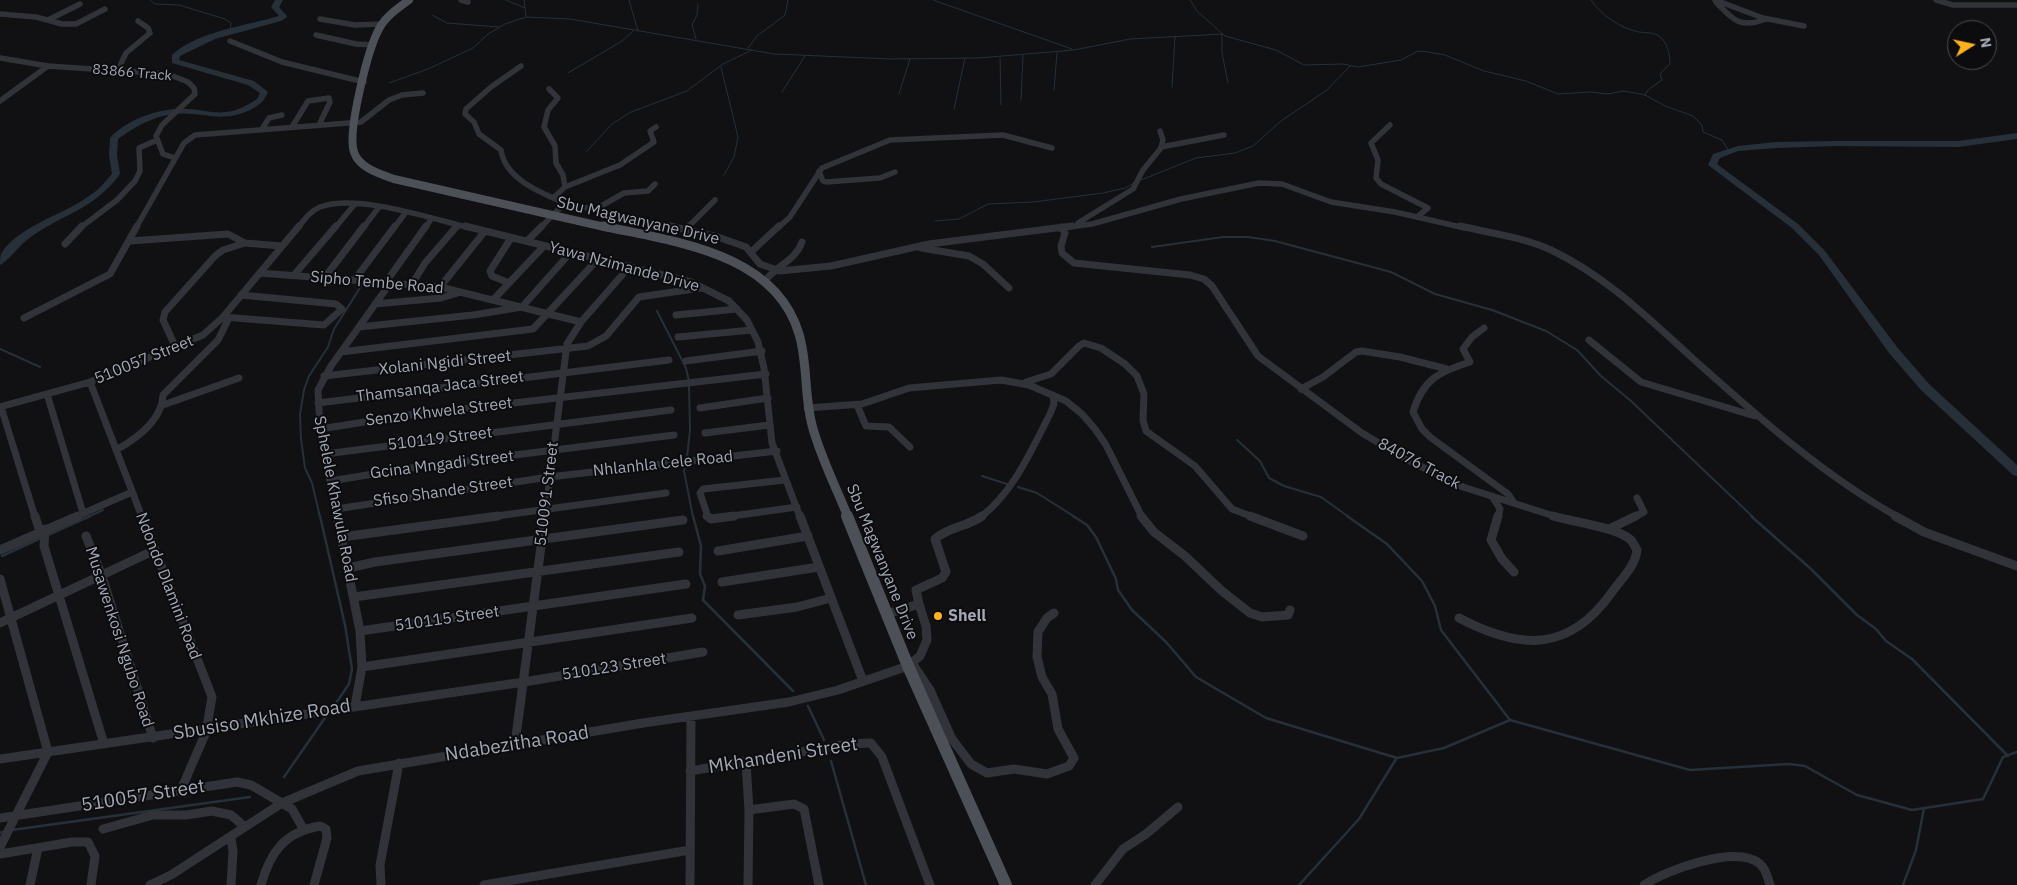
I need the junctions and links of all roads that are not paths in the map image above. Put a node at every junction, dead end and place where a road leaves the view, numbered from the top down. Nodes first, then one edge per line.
1 (409, 0) edge
2 (461, 0) edge
3 (1714, 0) edge
4 (1936, 0) edge
5 (468, 2) dead end
6 (80, 4) dead end
7 (2017, 5) edge
8 (105, 10) dead end
9 (0, 14) edge
10 (320, 19) dead end
11 (1766, 19) junction
12 (48, 20) junction
13 (138, 21) dead end
14 (382, 24) junction
15 (1804, 26) dead end
16 (316, 35) dead end
17 (230, 42) dead end
18 (373, 45) junction
19 (0, 58) edge
20 (48, 66) junction
21 (521, 66) dead end
22 (118, 70) junction
23 (364, 82) junction
24 (549, 89) dead end
25 (423, 93) dead end
26 (0, 101) edge
27 (282, 116) dead end
28 (354, 123) junction
29 (319, 125) junction
30 (1390, 125) dead end
31 (292, 127) junction
32 (656, 127) dead end
33 (262, 129) junction
34 (1160, 131) dead end
35 (1224, 135) dead end
36 (157, 140) junction
37 (1052, 148) dead end
38 (1161, 148) junction
39 (175, 158) junction
40 (819, 171) junction
41 (894, 172) dead end
42 (654, 184) dead end
43 (565, 187) junction
44 (553, 198) junction
45 (715, 200) dead end
46 (565, 203) junction
47 (323, 204) joint
48 (354, 204) junction
49 (379, 207) junction
50 (596, 210) junction
51 (406, 212) junction
52 (553, 216) junction
53 (1417, 217) junction
54 (432, 218) junction
55 (458, 225) junction
56 (1072, 226) junction
57 (1061, 228) junction
58 (686, 229) junction
59 (484, 231) junction
60 (511, 238) junction
61 (130, 241) junction
62 (527, 241) junction
63 (802, 242) dead end
64 (65, 244) dead end
65 (245, 244) junction
66 (282, 246) junction
67 (544, 246) junction
68 (914, 246) junction
69 (571, 252) junction
70 (752, 252) junction
71 (599, 258) junction
72 (630, 266) junction
73 (773, 270) junction
74 (260, 273) junction
75 (294, 275) junction
76 (325, 277) junction
77 (355, 279) junction
78 (765, 281) junction
79 (388, 282) junction
80 (509, 283) junction
81 (412, 284) junction
82 (440, 287) junction
83 (703, 288) junction
84 (1009, 288) dead end
85 (461, 292) junction
86 (241, 295) junction
87 (493, 300) junction
88 (375, 304) junction
89 (522, 307) junction
90 (737, 309) junction
91 (676, 314) dead end
92 (548, 315) junction
93 (24, 318) dead end
94 (226, 318) junction
95 (581, 322) junction
96 (359, 327) junction
97 (1484, 328) dead end
98 (752, 330) junction
99 (678, 337) dead end
100 (1589, 340) dead end
101 (176, 348) junction
102 (566, 349) junction
103 (762, 351) junction
104 (341, 352) junction
105 (668, 360) dead end
106 (686, 361) dead end
107 (1447, 369) junction
108 (563, 373) junction
109 (766, 374) junction
110 (324, 376) junction
111 (239, 378) dead end
112 (90, 382) junction
113 (1021, 383) junction
114 (1301, 389) junction
115 (47, 394) junction
116 (1053, 395) junction
117 (559, 398) junction
118 (768, 398) junction
119 (318, 403) junction
120 (163, 405) junction
121 (857, 405) junction
122 (0, 407) edge
123 (700, 408) dead end
124 (807, 408) junction
125 (671, 410) dead end
126 (1758, 417) junction
127 (556, 424) junction
128 (769, 424) junction
129 (320, 428) junction
130 (705, 433) dead end
131 (674, 435) dead end
132 (910, 447) dead end
133 (116, 450) junction
134 (553, 451) junction
135 (777, 451) junction
136 (325, 454) junction
137 (549, 477) junction
138 (786, 480) junction
139 (331, 481) junction
140 (132, 492) junction
141 (666, 493) dead end
142 (1492, 496) junction
143 (1637, 498) dead end
144 (1514, 503) junction
145 (797, 507) junction
146 (336, 509) junction
147 (546, 509) junction
148 (83, 513) junction
149 (683, 520) dead end
150 (1609, 529) junction
151 (42, 531) junction
152 (86, 536) dead end
153 (808, 536) junction
154 (1303, 536) dead end
155 (342, 537) junction
156 (542, 539) junction
157 (0, 550) edge
158 (155, 550) junction
159 (718, 550) dead end
160 (679, 552) dead end
161 (2017, 566) edge
162 (348, 568) junction
163 (819, 568) junction
164 (538, 572) junction
165 (1514, 572) dead end
166 (102, 576) junction
167 (0, 579) edge
168 (722, 582) dead end
169 (686, 584) dead end
170 (59, 595) junction
171 (354, 598) junction
172 (831, 598) junction
173 (919, 604) junction
174 (533, 606) junction
175 (1290, 610) dead end
176 (1054, 613) dead end
177 (887, 614) junction
178 (738, 615) dead end
179 (11, 618) junction
180 (692, 618) dead end
181 (1459, 618) dead end
182 (0, 623) edge
183 (360, 631) junction
184 (529, 642) junction
185 (703, 652) dead end
186 (910, 665) junction
187 (362, 667) junction
188 (524, 682) junction
189 (863, 682) junction
190 (355, 706) junction
191 (691, 718) junction
192 (206, 728) junction
193 (152, 738) junction
194 (104, 744) junction
195 (515, 744) junction
196 (950, 747) junction
197 (48, 752) junction
198 (0, 759) edge
199 (400, 763) junction
200 (746, 763) junction
201 (690, 771) junction
202 (181, 790) junction
203 (282, 803) junction
204 (1178, 807) dead end
205 (749, 810) junction
206 (16, 815) junction
207 (0, 818) edge
208 (245, 827) junction
209 (103, 829) dead end
210 (304, 830) junction
211 (231, 836) junction
212 (0, 847) edge
213 (38, 848) junction
214 (690, 850) junction
215 (0, 854) edge
216 (30, 885) edge
217 (91, 885) edge
218 (150, 885) edge
219 (230, 885) edge
220 (261, 885) edge
221 (314, 885) edge
222 (381, 885) edge
223 (484, 885) edge
224 (690, 885) edge
225 (748, 885) edge
226 (819, 885) edge
227 (930, 885) edge
228 (1006, 885) edge
229 (1095, 885) edge
230 (1644, 885) edge
231 (1770, 885) edge

1 - 14 main road, Sbu Magwanyane Drive
2 - 5 street
3 - 11 street
3 - 11 street
4 - 7 street
6 - 12 street
8 - 12 street
9 - 12 street
10 - 14 street
11 - 15 street
13 - 22 street
14 - 18 main road, Sbu Magwanyane Drive
16 - 18 street
17 - 23 street
18 - 23 main road, Sbu Magwanyane Drive
19 - 20 street, 83866 Track
20 - 22 street, 83866 Track
20 - 26 street
21 - 44 street
22 - 36 street, 83866 Track
23 - 28 main road, Sbu Magwanyane Drive
24 - 43 street
25 - 28 street
27 - 33 street
28 - 29 street
28 - 52 main road, Sbu Magwanyane Drive
29 - 31 street
29 - 31 street
30 - 53 street
31 - 33 street
32 - 43 street
33 - 39 street
34 - 38 street
35 - 38 street
36 - 39 street
36 - 64 street
37 - 40 street
38 - 56 street
39 - 61 street
40 - 41 street
40 - 70 street
42 - 50 street
43 - 44 street
44 - 46 street
45 - 58 street
46 - 50 street
46 - 52 street
47 - 48 street, Yawa Nzimande Drive
47 - 66 street, 510057 Street
48 - 49 street, Yawa Nzimande Drive
48 - 75 street
49 - 51 street, Yawa Nzimande Drive
49 - 76 street
50 - 58 street
51 - 54 street, Yawa Nzimande Drive
51 - 77 street
52 - 62 street
52 - 78 main road, Sbu Magwanyane Drive
53 - 56 street
53 - 126 street
54 - 55 street, Yawa Nzimande Drive
54 - 79 street, Sphelele Khawula Road
55 - 59 street, Yawa Nzimande Drive
55 - 81 street
56 - 57 street
57 - 68 street
57 - 114 street, 84076 Track
58 - 70 street
59 - 60 street, Yawa Nzimande Drive
59 - 82 street
60 - 62 street, Yawa Nzimande Drive
60 - 80 street
61 - 65 street
61 - 93 street
62 - 67 street, Yawa Nzimande Drive
63 - 73 street
65 - 66 street
65 - 101 street
66 - 74 street, 510057 Street
67 - 69 street, Yawa Nzimande Drive
67 - 80 street
68 - 73 street
68 - 84 street
69 - 71 street, Yawa Nzimande Drive
69 - 89 street
70 - 73 street
71 - 72 street, Yawa Nzimande Drive
71 - 92 street
72 - 83 street, Yawa Nzimande Drive
72 - 95 street, 510091 Street
73 - 78 street
74 - 75 street, Sipho Tembe Road
74 - 86 street, 510057 Street
75 - 76 street, Sipho Tembe Road
76 - 77 street, Sipho Tembe Road
77 - 79 street, Sipho Tembe Road
78 - 124 main road, Sbu Magwanyane Drive
79 - 81 street, Sipho Tembe Road
79 - 88 street, Sphelele Khawula Road
80 - 87 street
81 - 82 street, Sipho Tembe Road
82 - 85 street, Sipho Tembe Road
83 - 90 street, Yawa Nzimande Drive
83 - 102 street, Xolani Ngidi Street
85 - 87 street, Sipho Tembe Road
85 - 88 street
86 - 94 street, 510057 Street
86 - 94 street
87 - 89 street, Sipho Tembe Road
88 - 96 street, Sphelele Khawula Road
89 - 92 street, Sipho Tembe Road
89 - 96 street
90 - 91 street
90 - 98 street, Yawa Nzimande Drive
92 - 95 street, Sipho Tembe Road
92 - 104 street
94 - 101 street, 510057 Street
94 - 120 street
95 - 102 street, 510091 Street
96 - 104 street, Sphelele Khawula Road
97 - 107 street
98 - 99 street
98 - 103 street, Yawa Nzimande Drive
100 - 126 street
101 - 112 street, 510057 Street
102 - 108 street, 510091 Street
102 - 110 street, Xolani Ngidi Street
103 - 106 street
103 - 109 street, Yawa Nzimande Drive
104 - 110 street, Sphelele Khawula Road
105 - 108 street, Thamsanqa Jaca Street
107 - 114 street
107 - 144 street
108 - 117 street, 510091 Street
108 - 119 street, Thamsanqa Jaca Street
109 - 117 street, Senzo Khwela Street
109 - 118 street, Yawa Nzimande Drive
110 - 119 street, Sphelele Khawula Road
111 - 120 street
112 - 115 street, 510057 Street
112 - 133 street, Ndondo Dlamini Road
113 - 116 street
113 - 121 street
113 - 154 street
114 - 142 street, 84076 Track
115 - 122 street, 510057 Street
115 - 148 street
116 - 173 street
116 - 175 street
117 - 127 street, 510091 Street
117 - 129 street, Senzo Khwela Street
118 - 123 street
118 - 128 street, Yawa Nzimande Drive
119 - 129 street, Sphelele Khawula Road
120 - 133 street
121 - 124 street
121 - 132 street
122 - 151 street
124 - 177 main road, Sbu Magwanyane Drive
125 - 127 street, 510119 Street
126 - 161 street
127 - 134 street, 510091 Street
127 - 136 street, 510119 Street
128 - 130 street
128 - 135 street, Yawa Nzimande Drive
129 - 136 street, Sphelele Khawula Road
131 - 134 street, Gcina Mngadi Street
133 - 140 street, Ndondo Dlamini Road
134 - 137 street, 510091 Street
134 - 139 street, Gcina Mngadi Street
135 - 137 street, Nhlanhla Cele Road
135 - 138 street, Yawa Nzimande Drive
136 - 139 street, Sphelele Khawula Road
137 - 146 street, Sfiso Shande Street
137 - 147 street, 510091 Street
138 - 145 street, Yawa Nzimande Drive
138 - 145 street
139 - 146 street, Sphelele Khawula Road
140 - 148 street
140 - 158 street, Ndondo Dlamini Road
141 - 147 street
142 - 144 street, 84076 Track
142 - 165 street
143 - 150 street
144 - 150 street, 84076 Track
145 - 153 street, Yawa Nzimande Drive
146 - 155 street, Sphelele Khawula Road
147 - 155 street
147 - 156 street, 510091 Street
148 - 151 street
149 - 156 street
150 - 181 street, 84076 Track
151 - 157 street
151 - 170 street
152 - 166 street, Musawenkosi Ngubo Road
153 - 159 street
153 - 163 street, Yawa Nzimande Drive
155 - 162 street, Sphelele Khawula Road
156 - 162 street
156 - 164 street, 510091 Street
158 - 166 street
158 - 192 street, Ndondo Dlamini Road
160 - 164 street
162 - 171 street, Sphelele Khawula Road
163 - 168 street
163 - 172 street, Yawa Nzimande Drive
164 - 171 street
164 - 174 street, 510091 Street
166 - 170 street
166 - 193 street, Musawenkosi Ngubo Road
167 - 179 street
169 - 174 street, 510115 Street
170 - 179 street
170 - 194 street
171 - 183 street, Sphelele Khawula Road
172 - 178 street
172 - 189 street, Yawa Nzimande Drive
173 - 177 street
173 - 186 street
174 - 183 street, 510115 Street
174 - 184 street, 510091 Street
176 - 196 street
177 - 186 main road, Sbu Magwanyane Drive
179 - 182 street
179 - 197 street
180 - 184 street
183 - 187 street, Sphelele Khawula Road
184 - 187 street
184 - 188 street, 510091 Street
185 - 188 street, 510123 Street
186 - 189 street, Ndabezitha Road
186 - 196 main road, Sbu Magwanyane Drive
187 - 190 street, Sphelele Khawula Road
188 - 190 street, Sbusiso Mkhize Road
188 - 195 street, 510091 Street
189 - 191 street, Ndabezitha Road
190 - 192 street, Sbusiso Mkhize Road
191 - 195 street, Ndabezitha Road
191 - 201 street
192 - 193 street, Sbusiso Mkhize Road
192 - 202 street, Ndondo Dlamini Road
193 - 194 street, Sbusiso Mkhize Road
194 - 197 street, Sbusiso Mkhize Road
195 - 199 street, Ndabezitha Road
196 - 228 main road, Sbu Magwanyane Drive
197 - 198 street, Sbusiso Mkhize Road
197 - 206 street
199 - 203 street, Ndabezitha Road
199 - 222 street
200 - 201 street, Mkhandeni Street
200 - 205 street
200 - 227 street, Mkhandeni Street
201 - 214 street
202 - 203 street, 510057 Street
202 - 206 street, 510057 Street
203 - 208 street, Ndabezitha Road
203 - 210 street, 510057 Street
204 - 229 street
205 - 225 street
205 - 226 street
206 - 207 street, 510057 Street
206 - 212 street
208 - 209 street
208 - 211 street, Ndabezitha Road
210 - 220 street
210 - 221 street
211 - 218 street, Ndabezitha Road
211 - 219 street
213 - 215 street
213 - 216 street
213 - 217 street
214 - 223 street
214 - 224 street
230 - 231 street

